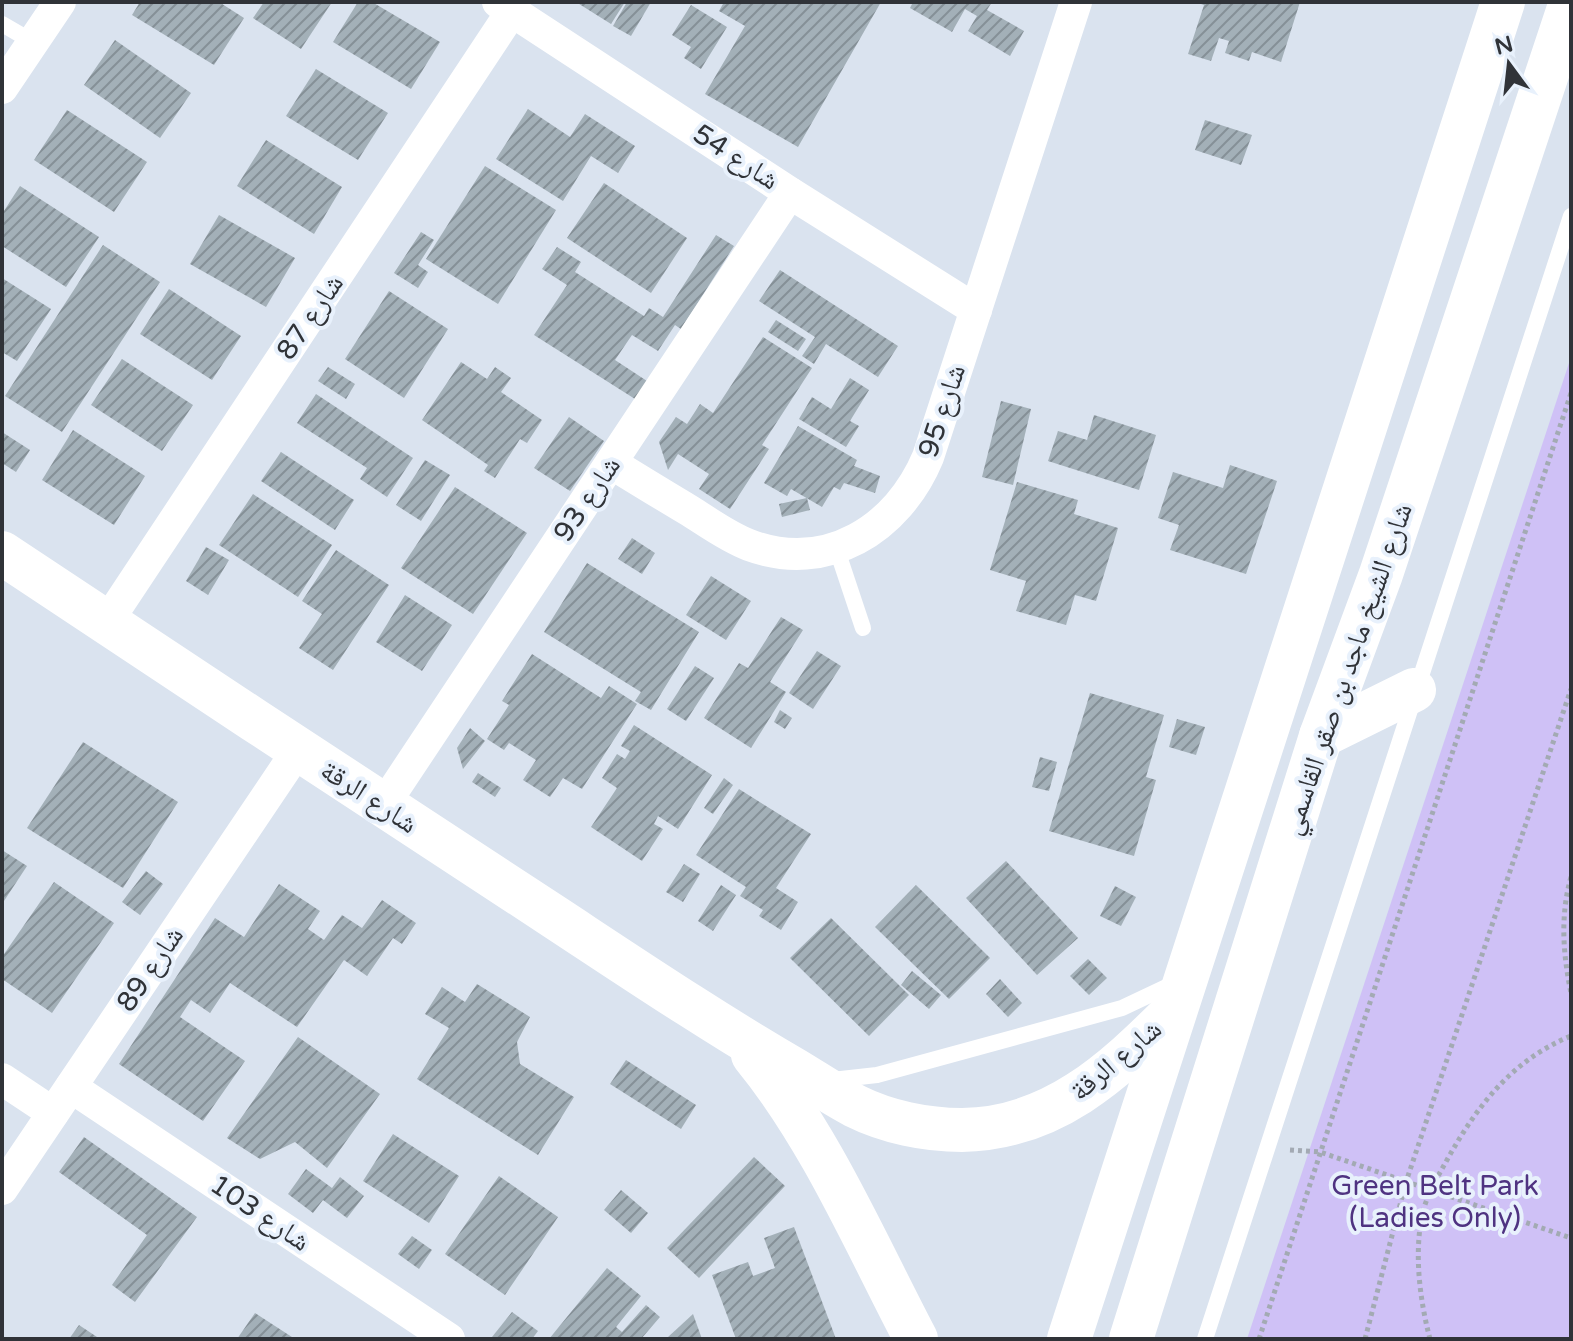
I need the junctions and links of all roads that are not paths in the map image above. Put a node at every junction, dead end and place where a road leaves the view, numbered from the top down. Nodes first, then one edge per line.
1 (60, 2) edge
2 (1076, 2) edge
3 (1503, 2) edge
4 (1571, 2) edge
5 (505, 6) edge
6 (2, 24) edge
7 (33, 42) junction
8 (3, 86) edge
9 (790, 193) junction
10 (1571, 216) edge
11 (976, 310) junction
12 (611, 463) junction
13 (1355, 464) junction
14 (836, 547) junction
15 (2, 553) edge
16 (1381, 574) junction
17 (107, 622) junction
18 (863, 628) dead end
19 (1414, 690) junction
20 (1321, 736) junction
21 (298, 750) junction
22 (383, 806) junction
23 (1184, 990) junction
24 (739, 1037) junction
25 (807, 1077) junction
26 (2, 1079) edge
27 (71, 1087) junction
28 (53, 1113) junction
29 (2, 1189) edge
30 (449, 1339) edge
31 (916, 1339) edge
32 (1069, 1339) edge
33 (1131, 1339) edge
34 (1205, 1339) edge

1 - 7 street
2 - 11 street, شارع 95
3 - 13 main road, شارع الشيخ ماجد بن صقر القاسمي
4 - 16 main road, شارع الشيخ ماجد بن صقر القاسمي
5 - 9 street, شارع 54
5 - 17 street, شارع 87
6 - 7 lane
7 - 8 street
9 - 11 street, شارع 54
9 - 12 street, شارع 93
10 - 19 lane
11 - 14 street, شارع 95
12 - 14 street, شارع 95
12 - 22 street, شارع 93
13 - 16 main road
13 - 23 main road, شارع الشيخ ماجد بن صقر القاسمي
14 - 18 lane
15 - 17 main road, شارع الرقة
16 - 20 main road, شارع الشيخ ماجد بن صقر القاسمي
17 - 21 main road, شارع الرقة
19 - 20 main road
19 - 34 lane
20 - 33 main road, شارع الشيخ ماجد بن صقر القاسمي
21 - 22 main road, شارع الرقة
21 - 27 street, شارع 89
22 - 24 main road, شارع الرقة
23 - 25 lane
23 - 25 main road, شارع الرقة
23 - 32 main road, شارع الشيخ ماجد بن صقر القاسمي
24 - 25 main road, شارع الرقة
24 - 31 main road, شارع الرقة
26 - 28 street
27 - 28 street, شارع 89
27 - 30 street, شارع 103
28 - 29 street, شارع 89

